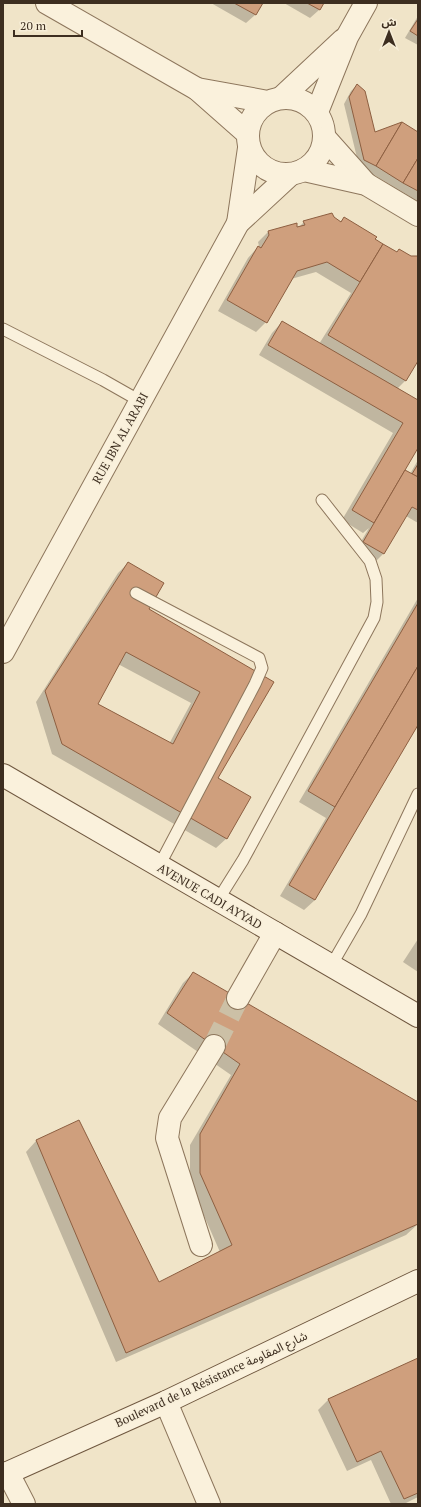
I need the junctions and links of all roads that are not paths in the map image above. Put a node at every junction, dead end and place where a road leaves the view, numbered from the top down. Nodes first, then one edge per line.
1 (47, 3) edge
2 (366, 3) edge
3 (347, 36) junction
4 (197, 89) junction
5 (275, 100) junction
6 (317, 112) junction
7 (325, 138) junction
8 (248, 141) junction
9 (298, 172) junction
10 (366, 184) junction
11 (418, 215) edge
12 (238, 223) junction
13 (3, 330) edge
14 (140, 401) junction
15 (322, 500) dead end
16 (136, 593) dead end
17 (3, 652) edge
18 (3, 775) edge
19 (418, 794) edge
20 (159, 866) junction
21 (218, 900) junction
22 (275, 933) junction
23 (331, 966) junction
24 (238, 998) tunnel mouth
25 (418, 1016) edge
26 (214, 1046) tunnel mouth
27 (201, 1245) dead end
28 (418, 1281) edge
29 (166, 1402) junction
30 (5, 1474) edge
31 (24, 1504) edge
32 (208, 1504) edge

1 - 4 street
2 - 3 street
3 - 5 street
3 - 6 street
4 - 5 street
4 - 8 street
5 - 6 street
5 - 8 street
6 - 7 street
7 - 9 street
7 - 10 street
8 - 9 street
8 - 12 street, RUE IBN AL ARABI
9 - 10 street
9 - 12 street, RUE IBN AL ARABI
10 - 11 street
12 - 14 street, RUE IBN AL ARABI
13 - 14 lane
14 - 17 street, RUE IBN AL ARABI
15 - 21 lane
16 - 20 lane
18 - 20 street, AVENUE CADI AYYAD
19 - 23 lane
20 - 21 street, AVENUE CADI AYYAD
21 - 22 street, AVENUE CADI AYYAD
22 - 23 street, AVENUE CADI AYYAD
22 - 24 street
23 - 25 street, AVENUE CADI AYYAD
26 - 27 street
28 - 29 street, Boulevard de la Résistance شارع المقاومة
29 - 30 street, Boulevard de la Résistance شارع المقاومة
29 - 32 street
30 - 31 street

